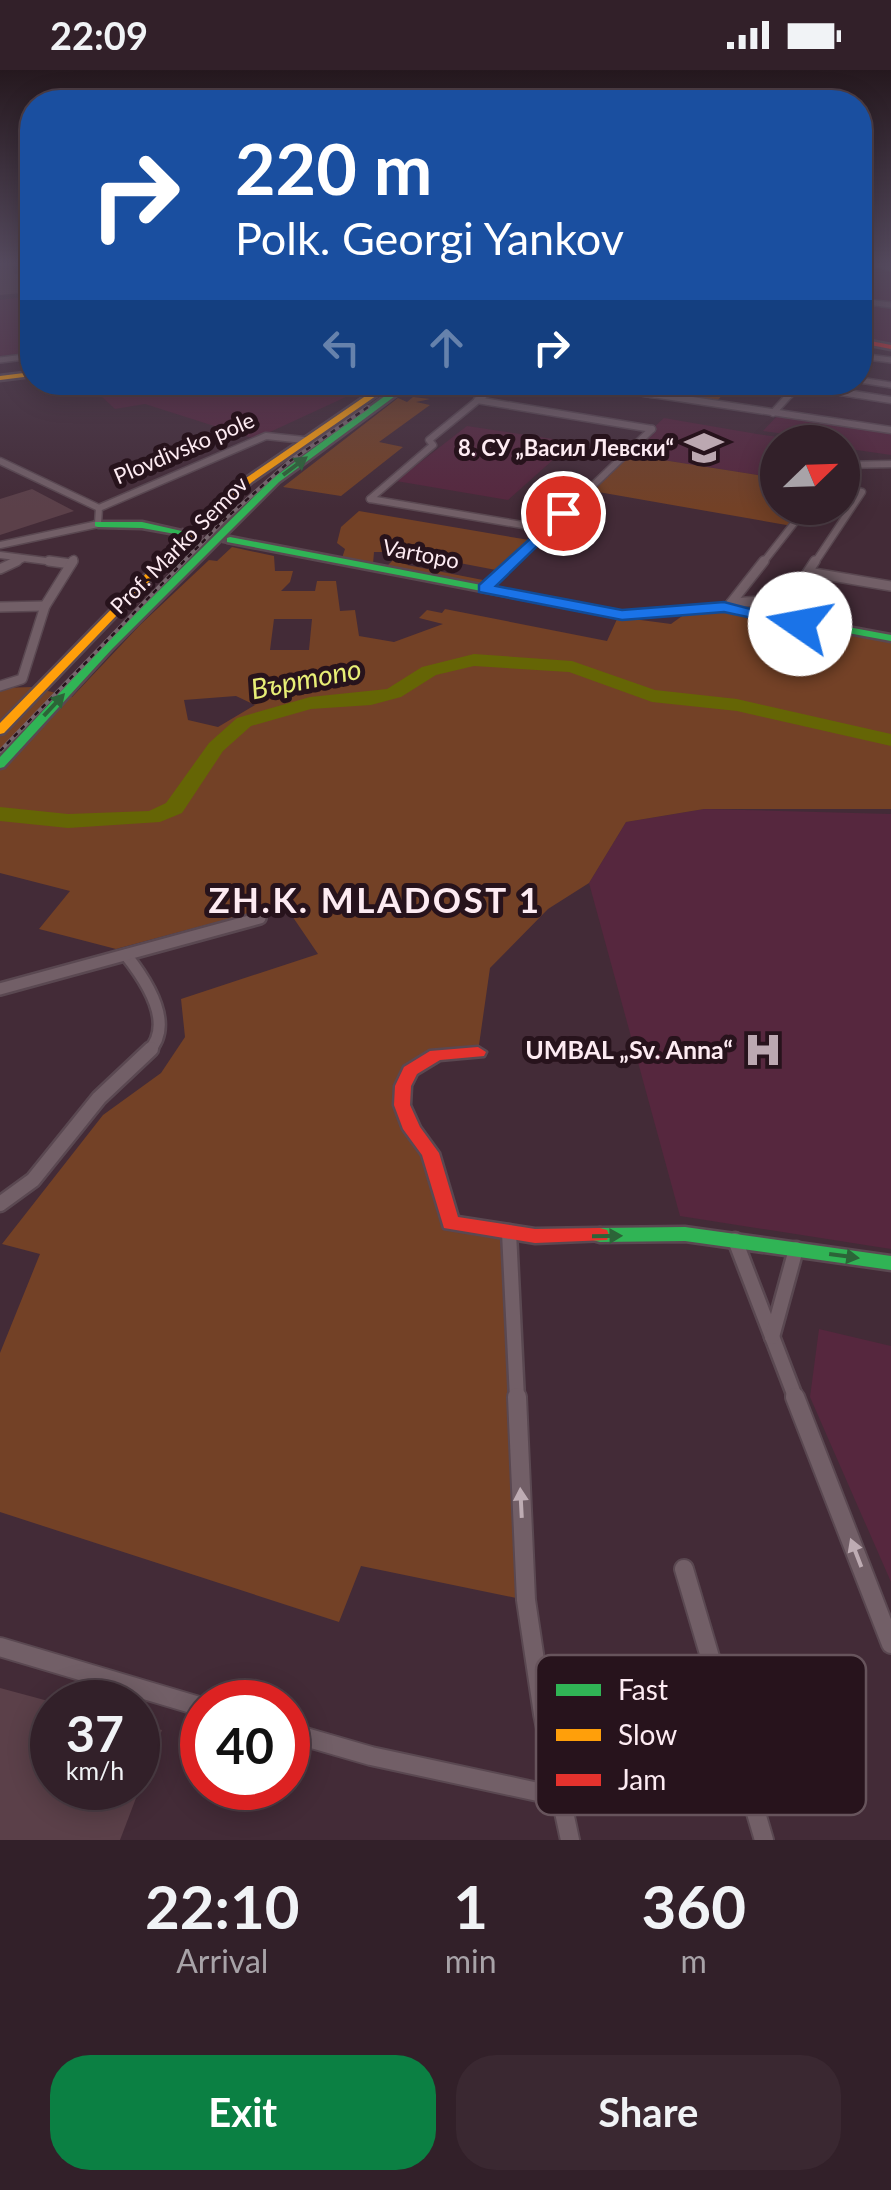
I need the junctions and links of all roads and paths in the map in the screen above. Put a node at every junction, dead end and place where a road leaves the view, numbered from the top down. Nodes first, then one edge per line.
1 (372, 395) edge
2 (393, 395) edge
3 (484, 395) edge
4 (654, 395) edge
5 (790, 395) edge
6 (863, 395) edge
7 (477, 400) junction
8 (891, 400) edge
9 (773, 413) junction
10 (891, 430) edge
11 (304, 440) junction
12 (0, 461) edge
13 (891, 464) edge
14 (860, 465) edge
15 (99, 516) junction
16 (792, 525) edge
17 (840, 525) edge
18 (546, 529) junction
19 (181, 532) tunnel mouth
20 (230, 540) tunnel mouth
21 (0, 545) edge
22 (0, 555) edge
23 (22, 558) junction
24 (0, 569) edge
25 (808, 572) junction
26 (891, 586) edge
27 (484, 588) junction
28 (728, 605) junction
29 (45, 606) junction
30 (0, 607) edge
31 (891, 638) edge
32 (0, 686) edge
33 (0, 730) edge
34 (0, 764) edge
35 (260, 918) dead end
36 (126, 955) junction
37 (0, 989) edge
38 (478, 1052) dead end
39 (0, 1204) edge
40 (509, 1232) junction
41 (735, 1240) junction
42 (796, 1249) junction
43 (891, 1263) edge
44 (772, 1338) junction
45 (684, 1569) dead end
46 (891, 1644) edge
47 (0, 1647) edge
48 (709, 1655) edge
49 (536, 1671) edge
50 (180, 1700) edge
51 (310, 1738) edge
52 (536, 1792) edge
53 (564, 1815) edge
54 (757, 1815) edge
55 (570, 1840) edge
56 (764, 1840) edge

1 - 11 main road, Prof. Marko Semov
34 -> 2 main road, Prof. Marko Semov
3 - 7 street
4 - 9 street
5 - 9 street
6 - 8 street
7 - 18 street
7 - 18 street
9 - 10 street
11 - 15 street, Plovdivsko pole
11 - 33 main road, Prof. Marko Semov
12 - 15 street
13 - 14 street
15 - 19 main road, Plovdivsko pole
15 - 21 street, Plovdivsko pole
16 - 28 street
17 - 25 street
18 - 27 street
20 - 27 main road, Vartopo
22 - 23 street
23 - 24 street
23 - 29 street
25 - 26 street
25 - 28 street
27 - 28 main road, Vartopo
28 - 31 main road, Vartopo
29 - 30 street
29 - 32 street
35 - 36 street
36 - 37 street
36 - 39 street
38 - 40 main road
40 -> 41 main road
49 -> 40 street
41 - 42 main road
41 - 44 street
42 -> 43 main road
42 - 44 street
46 -> 44 street
45 - 48 street
47 - 50 street
51 - 52 street
53 - 55 street
54 - 56 street

